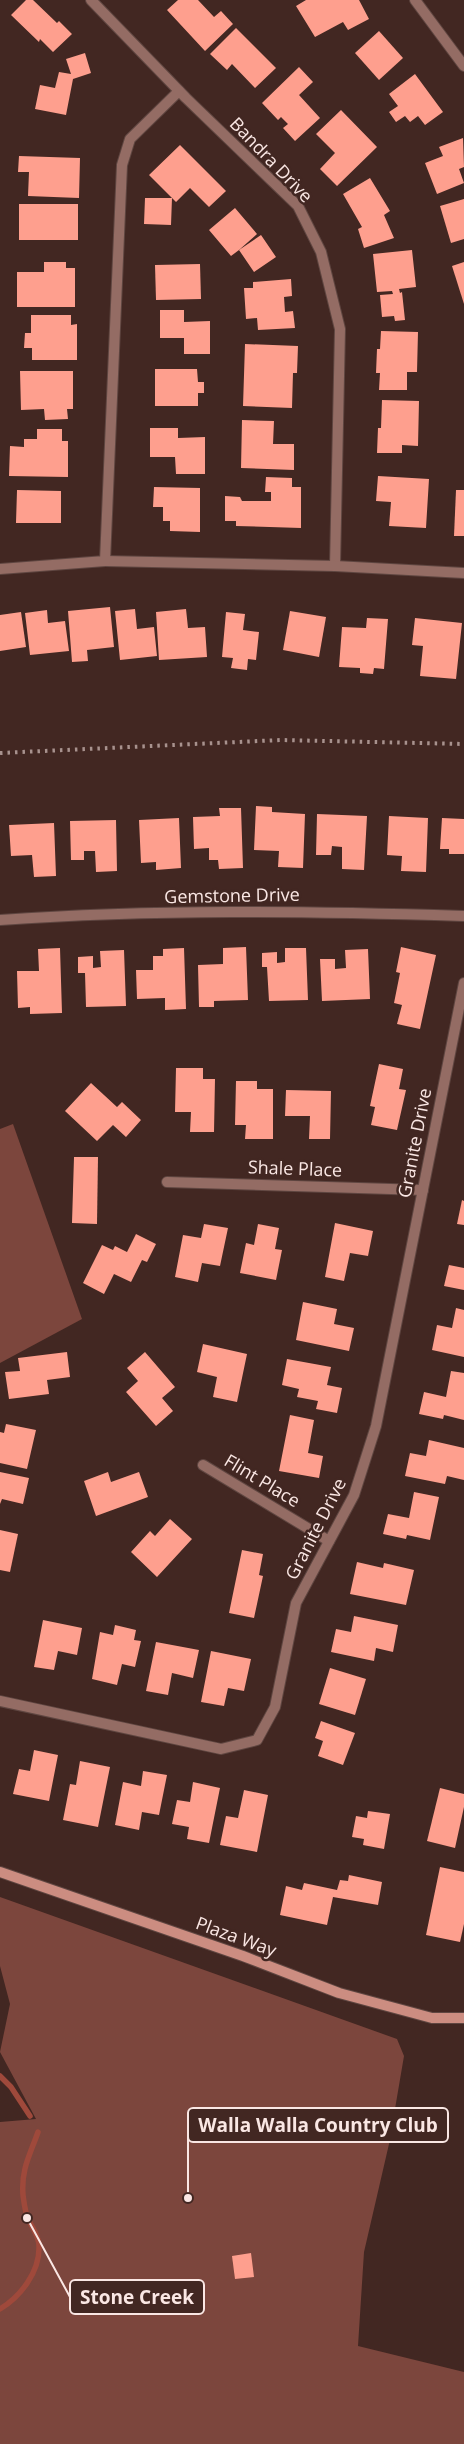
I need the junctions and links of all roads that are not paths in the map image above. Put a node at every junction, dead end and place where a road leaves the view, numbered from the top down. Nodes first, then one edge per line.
1 (92, 0) edge
2 (415, 0) edge
3 (464, 66) edge
4 (179, 91) junction
5 (105, 561) junction
6 (335, 566) junction
7 (0, 568) edge
8 (464, 573) edge
9 (464, 916) edge
10 (0, 920) edge
11 (464, 983) edge
12 (167, 1182) dead end
13 (422, 1190) junction
14 (204, 1465) dead end
15 (329, 1541) junction
16 (0, 1701) edge
17 (0, 1872) edge
18 (464, 2018) edge

1 - 4 street, Bandra Drive
2 - 3 street
4 - 5 street
4 - 6 street, Bandra Drive
5 - 6 street
5 - 7 street
6 - 8 street
9 - 10 street, Gemstone Drive
11 - 13 street, Granite Drive
12 - 13 street, Shale Place
13 - 15 street, Granite Drive
14 - 15 street, Flint Place
15 - 16 street, Granite Drive
17 - 18 main road, Plaza Way

